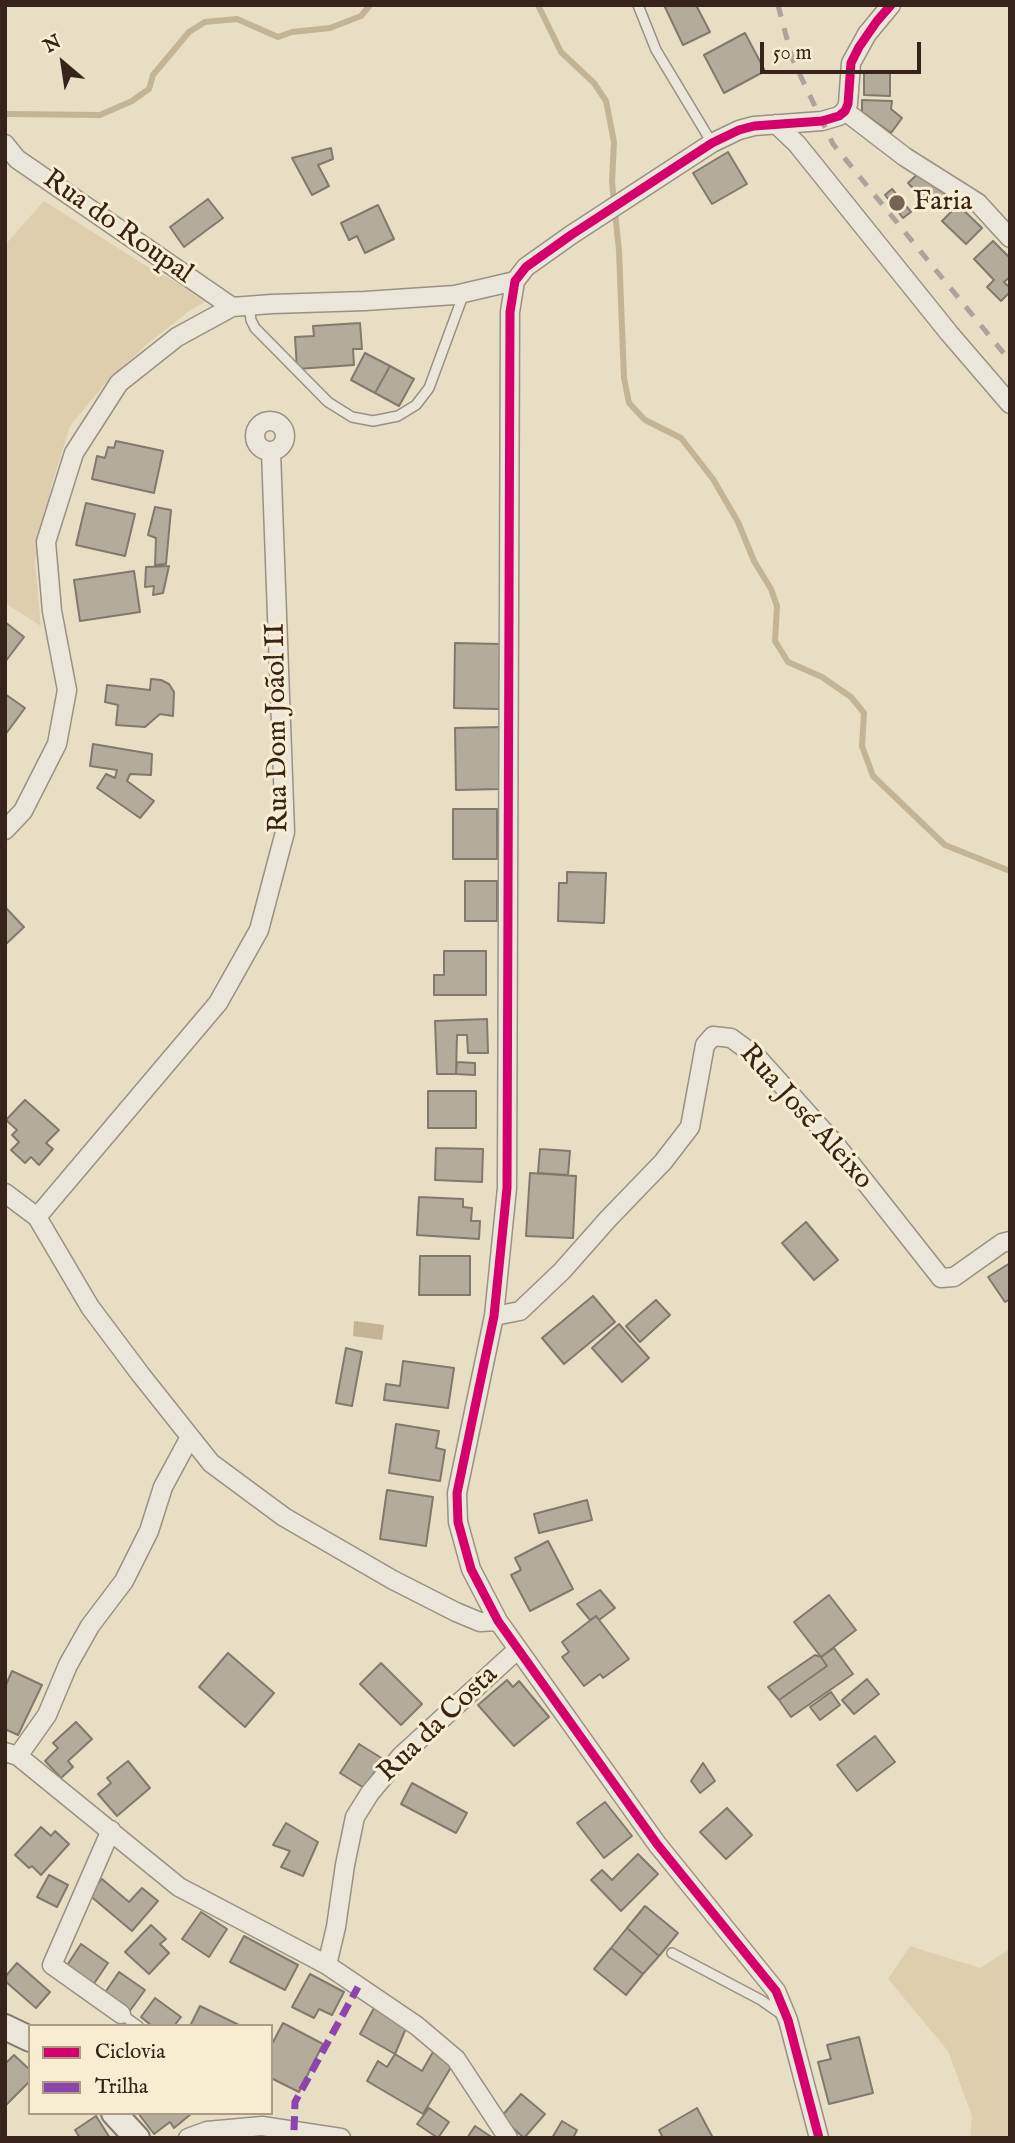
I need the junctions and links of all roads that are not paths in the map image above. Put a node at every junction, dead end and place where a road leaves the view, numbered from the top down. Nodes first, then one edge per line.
1 (638, 5) edge
2 (891, 5) edge
3 (845, 111) junction
4 (776, 124) junction
5 (712, 143) junction
6 (5, 144) edge
7 (1010, 238) edge
8 (514, 281) junction
9 (464, 293) junction
10 (240, 306) junction
11 (1010, 404) edge
12 (271, 452) dead end
13 (5, 830) edge
14 (5, 1194) edge
15 (37, 1217) junction
16 (1010, 1241) edge
17 (494, 1316) junction
18 (190, 1437) junction
19 (498, 1621) junction
20 (517, 1650) junction
21 (12, 1754) edge
22 (111, 1830) junction
23 (672, 1952) dead end
24 (327, 1965) junction
25 (121, 2014) joint
26 (788, 2020) junction
27 (135, 2024) edge
28 (5, 2027) edge
29 (28, 2038) edge
30 (116, 2115) edge
31 (137, 2138) edge
32 (188, 2138) edge
33 (341, 2138) edge
34 (508, 2138) edge
35 (819, 2138) edge

1 - 5 lane
2 - 3 street
3 - 4 street
3 - 7 street
4 - 5 street
4 - 11 street
5 - 8 street
6 - 10 street, Rua do Roupal
8 - 9 street
8 - 17 street
9 - 10 street
9 - 10 lane
10 - 13 street
12 - 15 street, Rua Dom Joãol II
14 - 15 street
15 - 18 street
16 - 17 street, Rua José Aleixo
17 - 19 street
18 - 19 street
18 - 21 street
19 - 20 street
20 - 24 street, Rua da Costa
20 - 26 street
21 - 22 street
22 - 24 street
22 - 25 street
23 - 26 lane
24 - 34 street
25 - 27 lane
26 - 35 street
28 - 29 main road
30 - 31 main road
32 - 33 street

